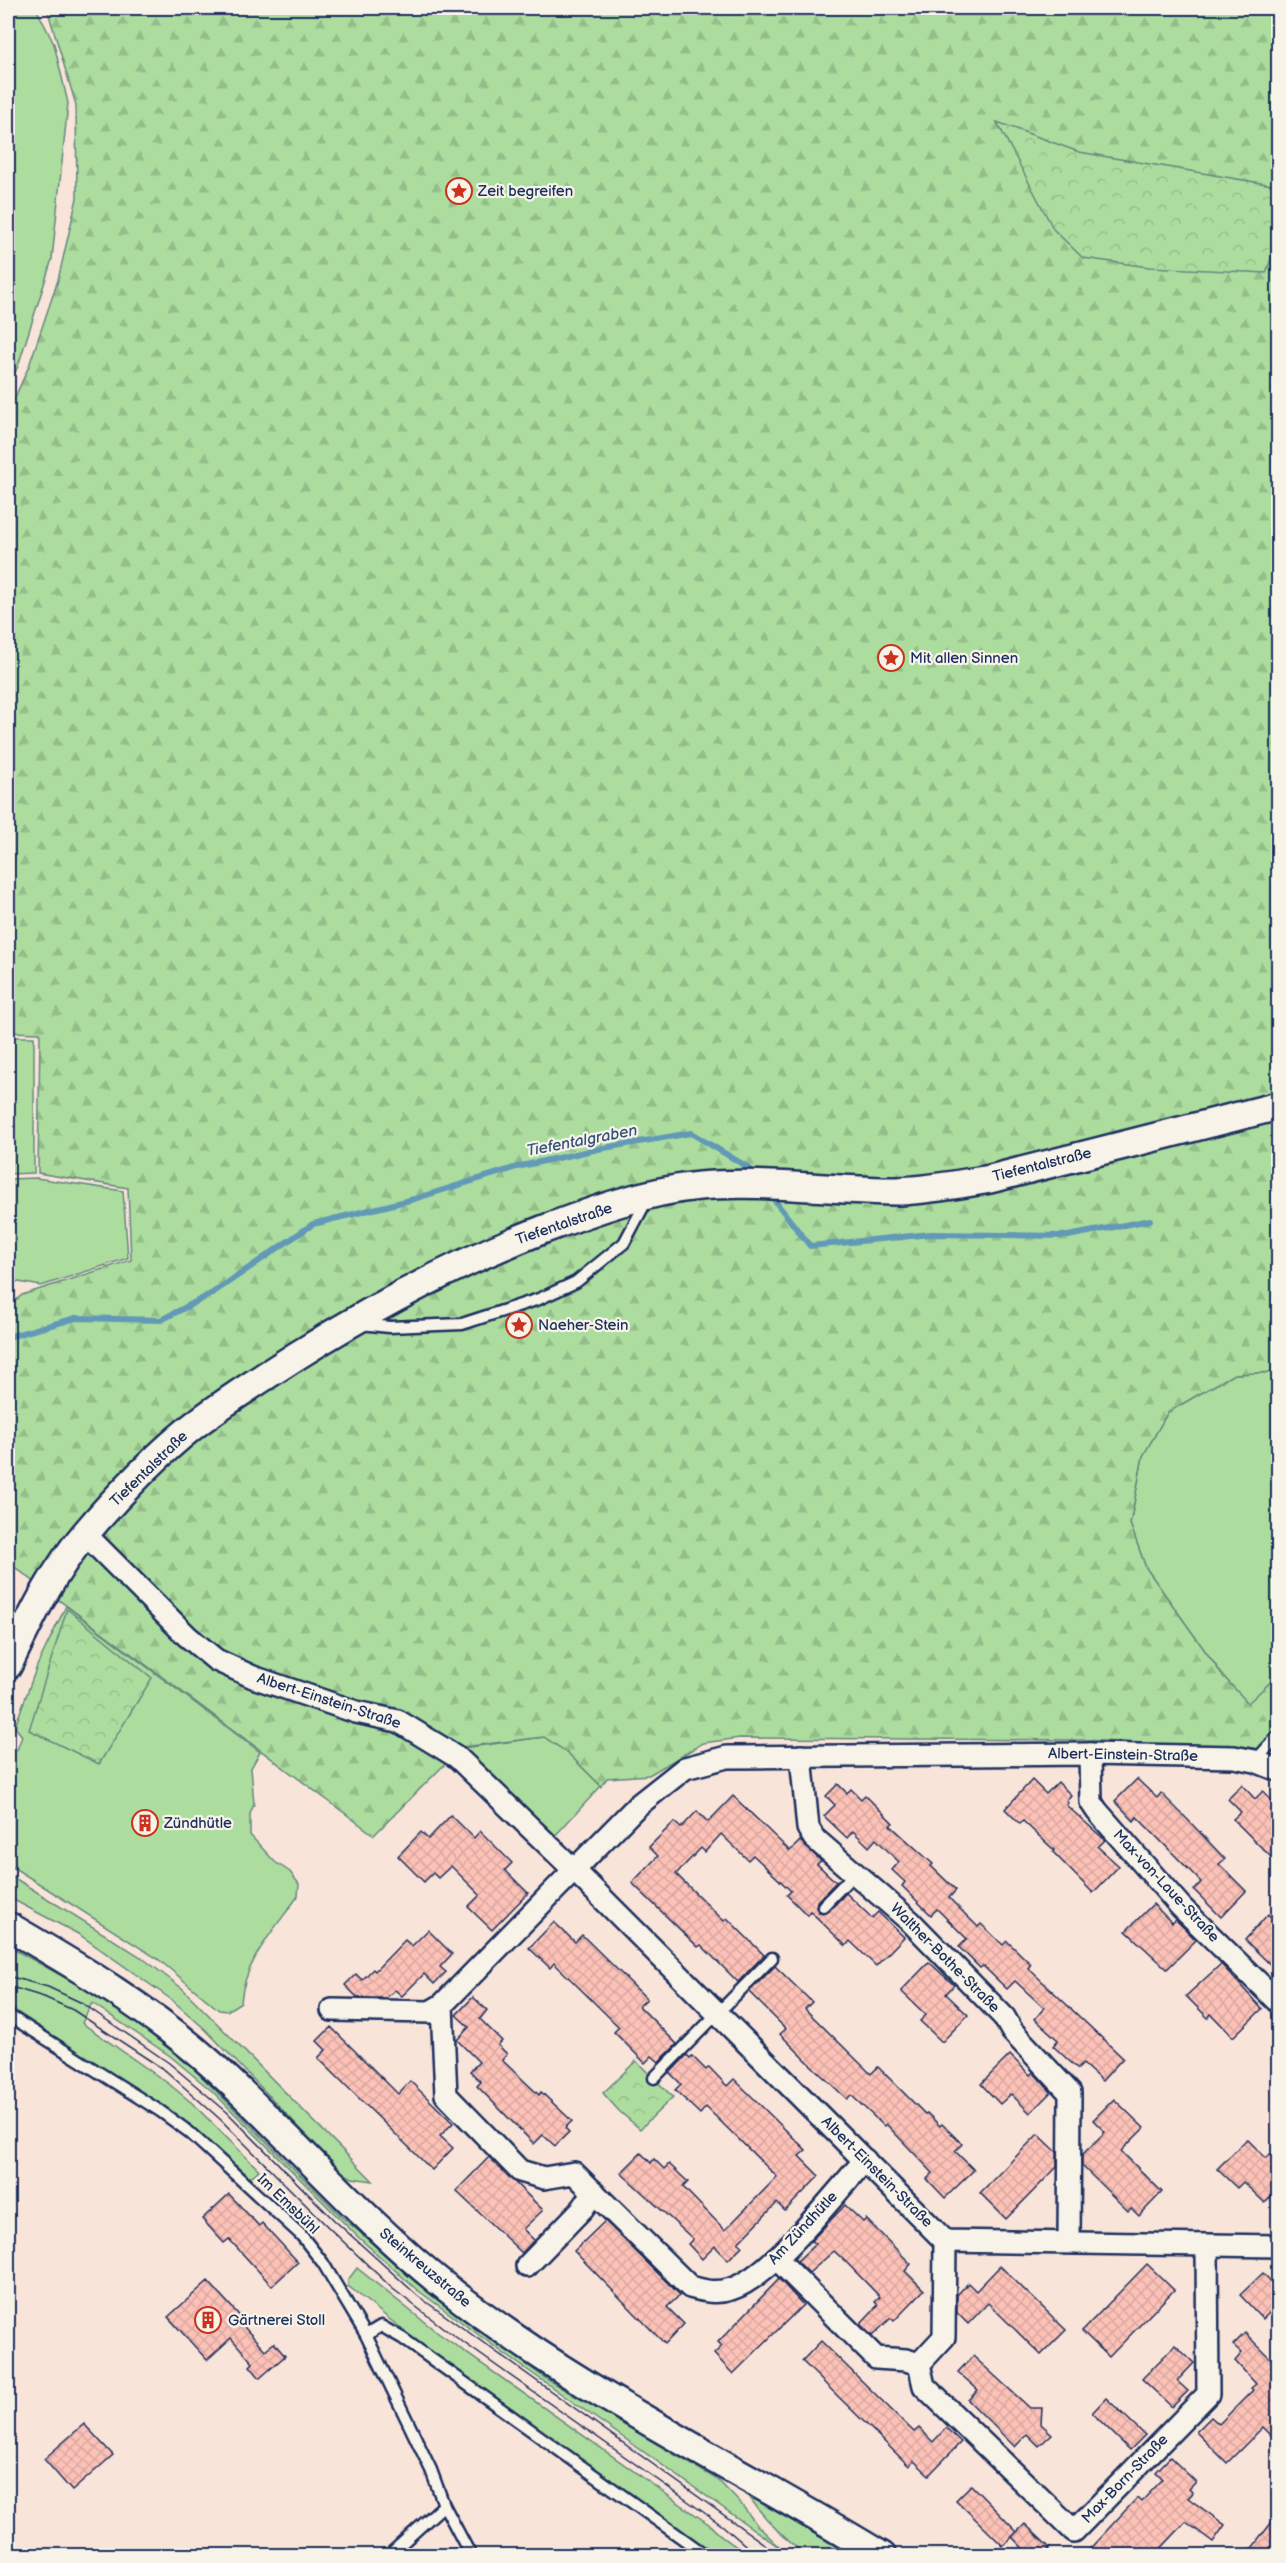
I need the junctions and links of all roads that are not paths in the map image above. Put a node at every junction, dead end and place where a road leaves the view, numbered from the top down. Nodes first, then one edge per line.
1 (1278, 1106) edge
2 (649, 1196) junction
3 (349, 1323) junction
4 (85, 1534) junction
5 (8, 1665) edge
6 (1278, 1736) edge
7 (1090, 1754) junction
8 (801, 1756) junction
9 (1255, 1761) junction
10 (1278, 1770) edge
11 (573, 1869) junction
12 (855, 1873) junction
13 (823, 1906) dead end
14 (8, 1926) edge
15 (772, 1958) dead end
16 (1278, 2002) edge
17 (442, 2005) junction
18 (332, 2010) dead end
19 (717, 2013) junction
20 (8, 2015) edge
21 (654, 2078) dead end
22 (865, 2160) junction
23 (594, 2192) junction
24 (945, 2241) junction
25 (1069, 2241) junction
26 (1207, 2246) junction
27 (1278, 2246) edge
28 (776, 2258) junction
29 (526, 2266) dead end
30 (366, 2335) junction
31 (919, 2364) junction
32 (444, 2505) junction
33 (388, 2556) edge
34 (471, 2556) edge
35 (707, 2556) edge
36 (882, 2556) edge

1 - 2 street, Tiefentalstraße
2 - 3 street, Tiefentalstraße
2 - 3 lane
3 - 4 street, Tiefentalstraße
4 - 5 street, Tiefentalstraße
4 - 11 street, Albert-Einstein-Straße
6 - 9 lane
7 - 8 street, Albert-Einstein-Straße
7 - 9 street, Albert-Einstein-Straße
7 - 16 street, Max-von-Laue-Straße
8 - 11 street, Albert-Einstein-Straße
8 - 12 street, Walther-Bothe-Straße
9 - 10 street, Albert-Einstein-Straße
11 - 17 street
11 - 19 street, Albert-Einstein-Straße
12 - 13 lane
12 - 25 street, Walther-Bothe-Straße
14 - 36 street, Steinkreuzstraße
15 - 19 lane
17 - 18 street
17 - 23 street, Am Zündhütle
19 - 21 lane
19 - 22 street, Albert-Einstein-Straße
20 - 30 lane, Im Emsbühl
22 - 24 street, Albert-Einstein-Straße
22 - 28 street, Am Zündhütle
23 - 28 street, Am Zündhütle
23 - 29 street
24 - 25 street, Albert-Einstein-Straße
24 - 31 street
25 - 26 street, Albert-Einstein-Straße
26 - 27 street, Albert-Einstein-Straße
26 - 31 street, Max-Born-Straße
28 - 31 street
30 - 32 lane, Im Emsbühl
30 - 35 lane
32 - 33 lane
32 - 34 lane, Im Emsbühl

